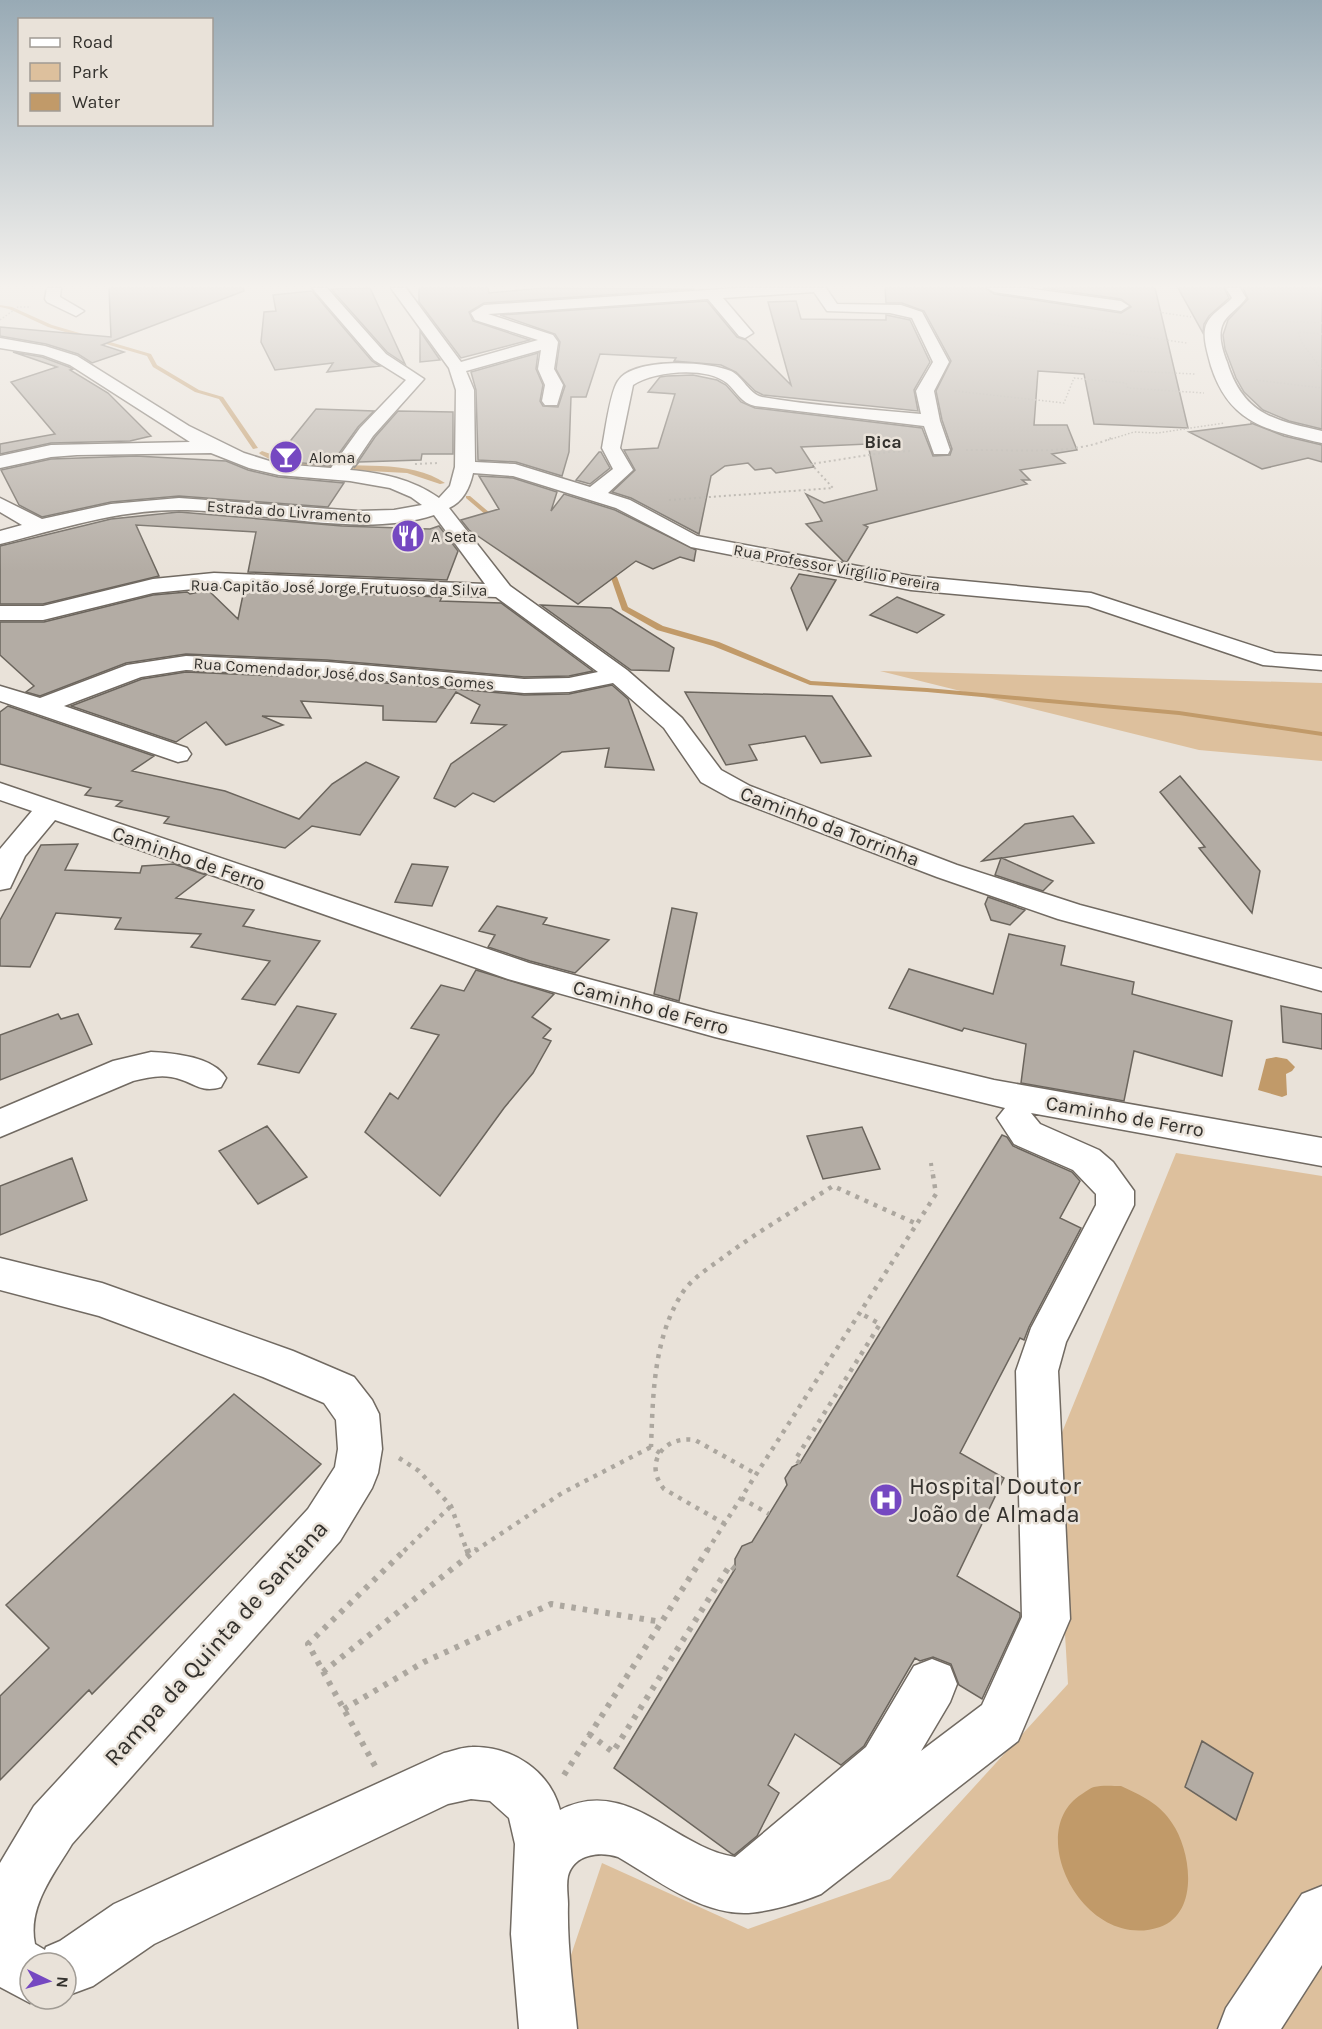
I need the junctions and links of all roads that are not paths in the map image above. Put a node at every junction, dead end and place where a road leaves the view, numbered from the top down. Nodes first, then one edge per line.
1 (109, 383) edge
2 (413, 383) edge
3 (462, 383) edge
4 (553, 383) edge
5 (625, 383) edge
6 (735, 383) edge
7 (930, 383) edge
8 (1225, 383) edge
9 (550, 401) dead end
10 (931, 421) junction
11 (1322, 437) edge
12 (211, 447) junction
13 (941, 450) dead end
14 (0, 462) edge
15 (465, 467) junction
16 (341, 470) junction
17 (593, 495) junction
18 (0, 504) edge
19 (438, 507) junction
20 (39, 525) junction
21 (0, 538) edge
22 (502, 591) junction
23 (0, 613) edge
24 (1322, 663) edge
25 (618, 675) junction
26 (0, 693) edge
27 (40, 707) junction
28 (178, 754) dead end
29 (0, 791) edge
30 (48, 809) junction
31 (0, 881) edge
32 (1322, 980) edge
33 (209, 1078) dead end
34 (1015, 1118) dead end
35 (0, 1124) edge
36 (1322, 1152) edge
37 (0, 1274) edge
38 (932, 1683) dead end
39 (538, 1843) junction
40 (745, 1886) junction
41 (1322, 1914) edge
42 (78, 1963) edge
43 (18, 1966) edge
44 (548, 2029) edge
45 (1247, 2029) edge

1 - 12 street
2 - 16 street
3 - 15 street, Estrada do Livramento
4 - 9 street
5 - 17 street
6 - 10 street
7 - 10 street
8 - 11 street
10 - 13 street
12 - 14 street
12 - 16 street, Caminho da Torrinha
15 - 17 street, Rua Professor Virgílio Pereira
15 - 19 street, Estrada do Livramento
16 - 19 street, Caminho da Torrinha
17 - 24 street, Rua Professor Virgílio Pereira
18 - 20 street
19 - 20 street, Estrada do Livramento
19 - 22 street, Caminho da Torrinha
20 - 21 street, Estrada do Livramento
22 - 23 street, Rua Capitão José Jorge Frutuoso da Silva
22 - 25 street, Caminho da Torrinha
25 - 27 street, Rua Comendador José dos Santos Gomes
25 - 32 street, Caminho da Torrinha
26 - 27 street
27 - 28 street
29 - 30 street, Caminho de Ferro
30 - 31 street
30 - 36 street, Caminho de Ferro
33 - 35 street
34 - 40 street
37 - 43 street, Rampa da Quinta de Santana
38 - 40 street
39 - 40 street
39 - 42 street
39 - 44 street
41 - 45 street

